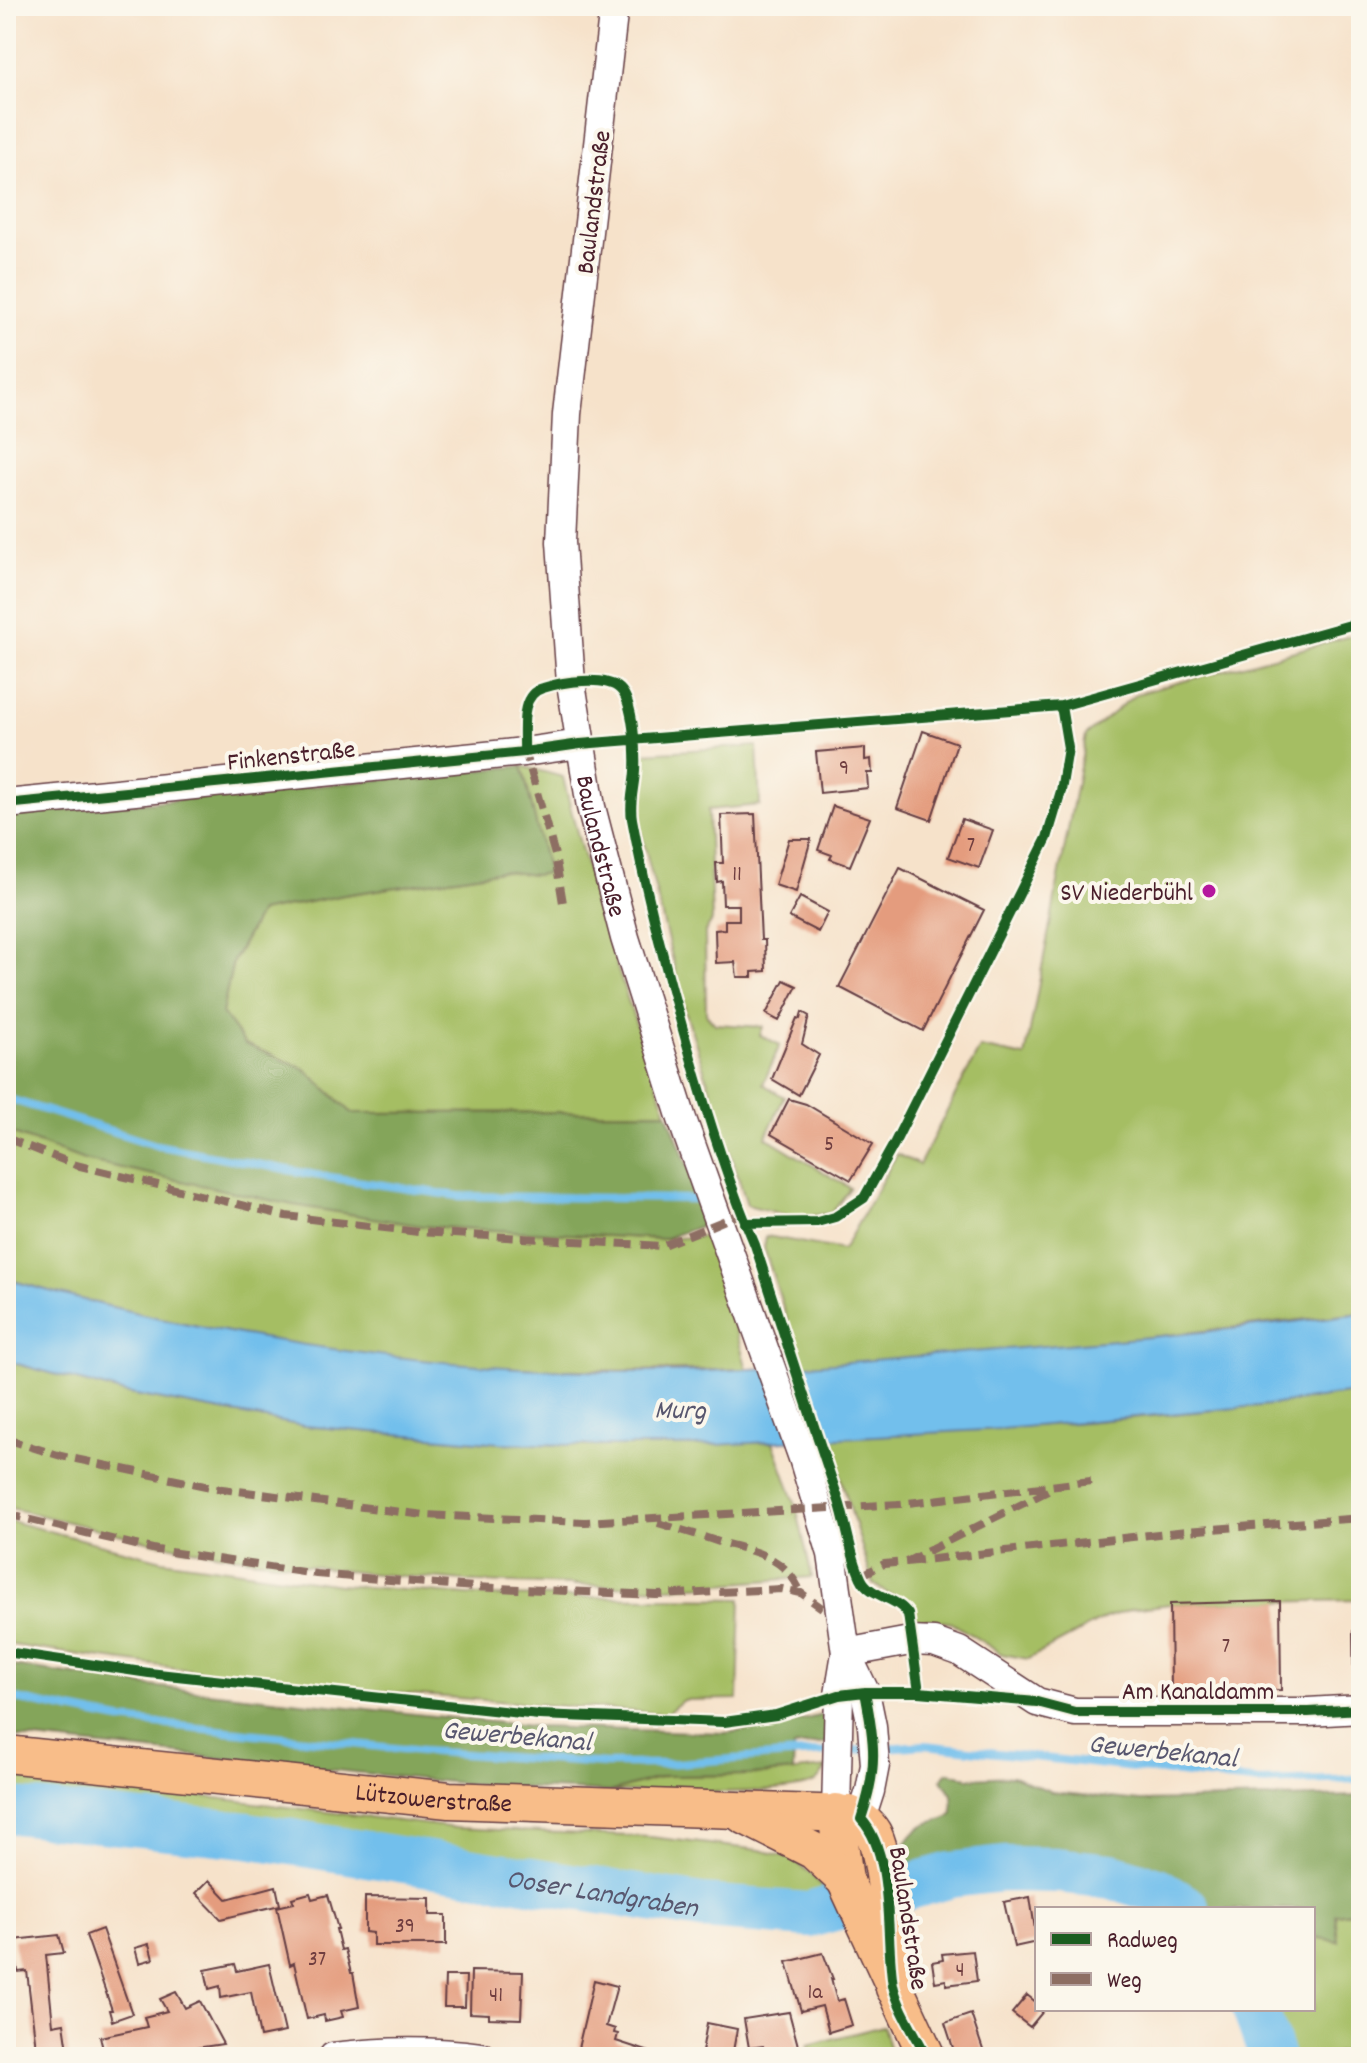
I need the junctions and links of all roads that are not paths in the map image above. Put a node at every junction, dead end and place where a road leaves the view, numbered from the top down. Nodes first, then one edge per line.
1 (614, 6) edge
2 (580, 744) junction
3 (6, 804) edge
4 (846, 1653) junction
5 (1361, 1709) edge
6 (6, 1754) edge
7 (732, 1809) junction
8 (849, 1815) junction
9 (863, 1899) junction
10 (333, 2057) edge
11 (482, 2057) edge
12 (927, 2057) edge

1 - 2 street, Baulandstraße
2 - 3 street, Finkenstraße
2 - 4 street, Baulandstraße
4 - 5 street, Am Kanaldamm
4 - 8 street, Baulandstraße
4 - 8 street, Baulandstraße
6 - 7 main road, Lützowerstraße
7 - 8 main road, Lützowerstraße
7 - 9 main road
8 - 9 main road, Baulandstraße
8 - 9 main road, Baulandstraße
9 - 12 main road, Baulandstraße
10 - 11 street

